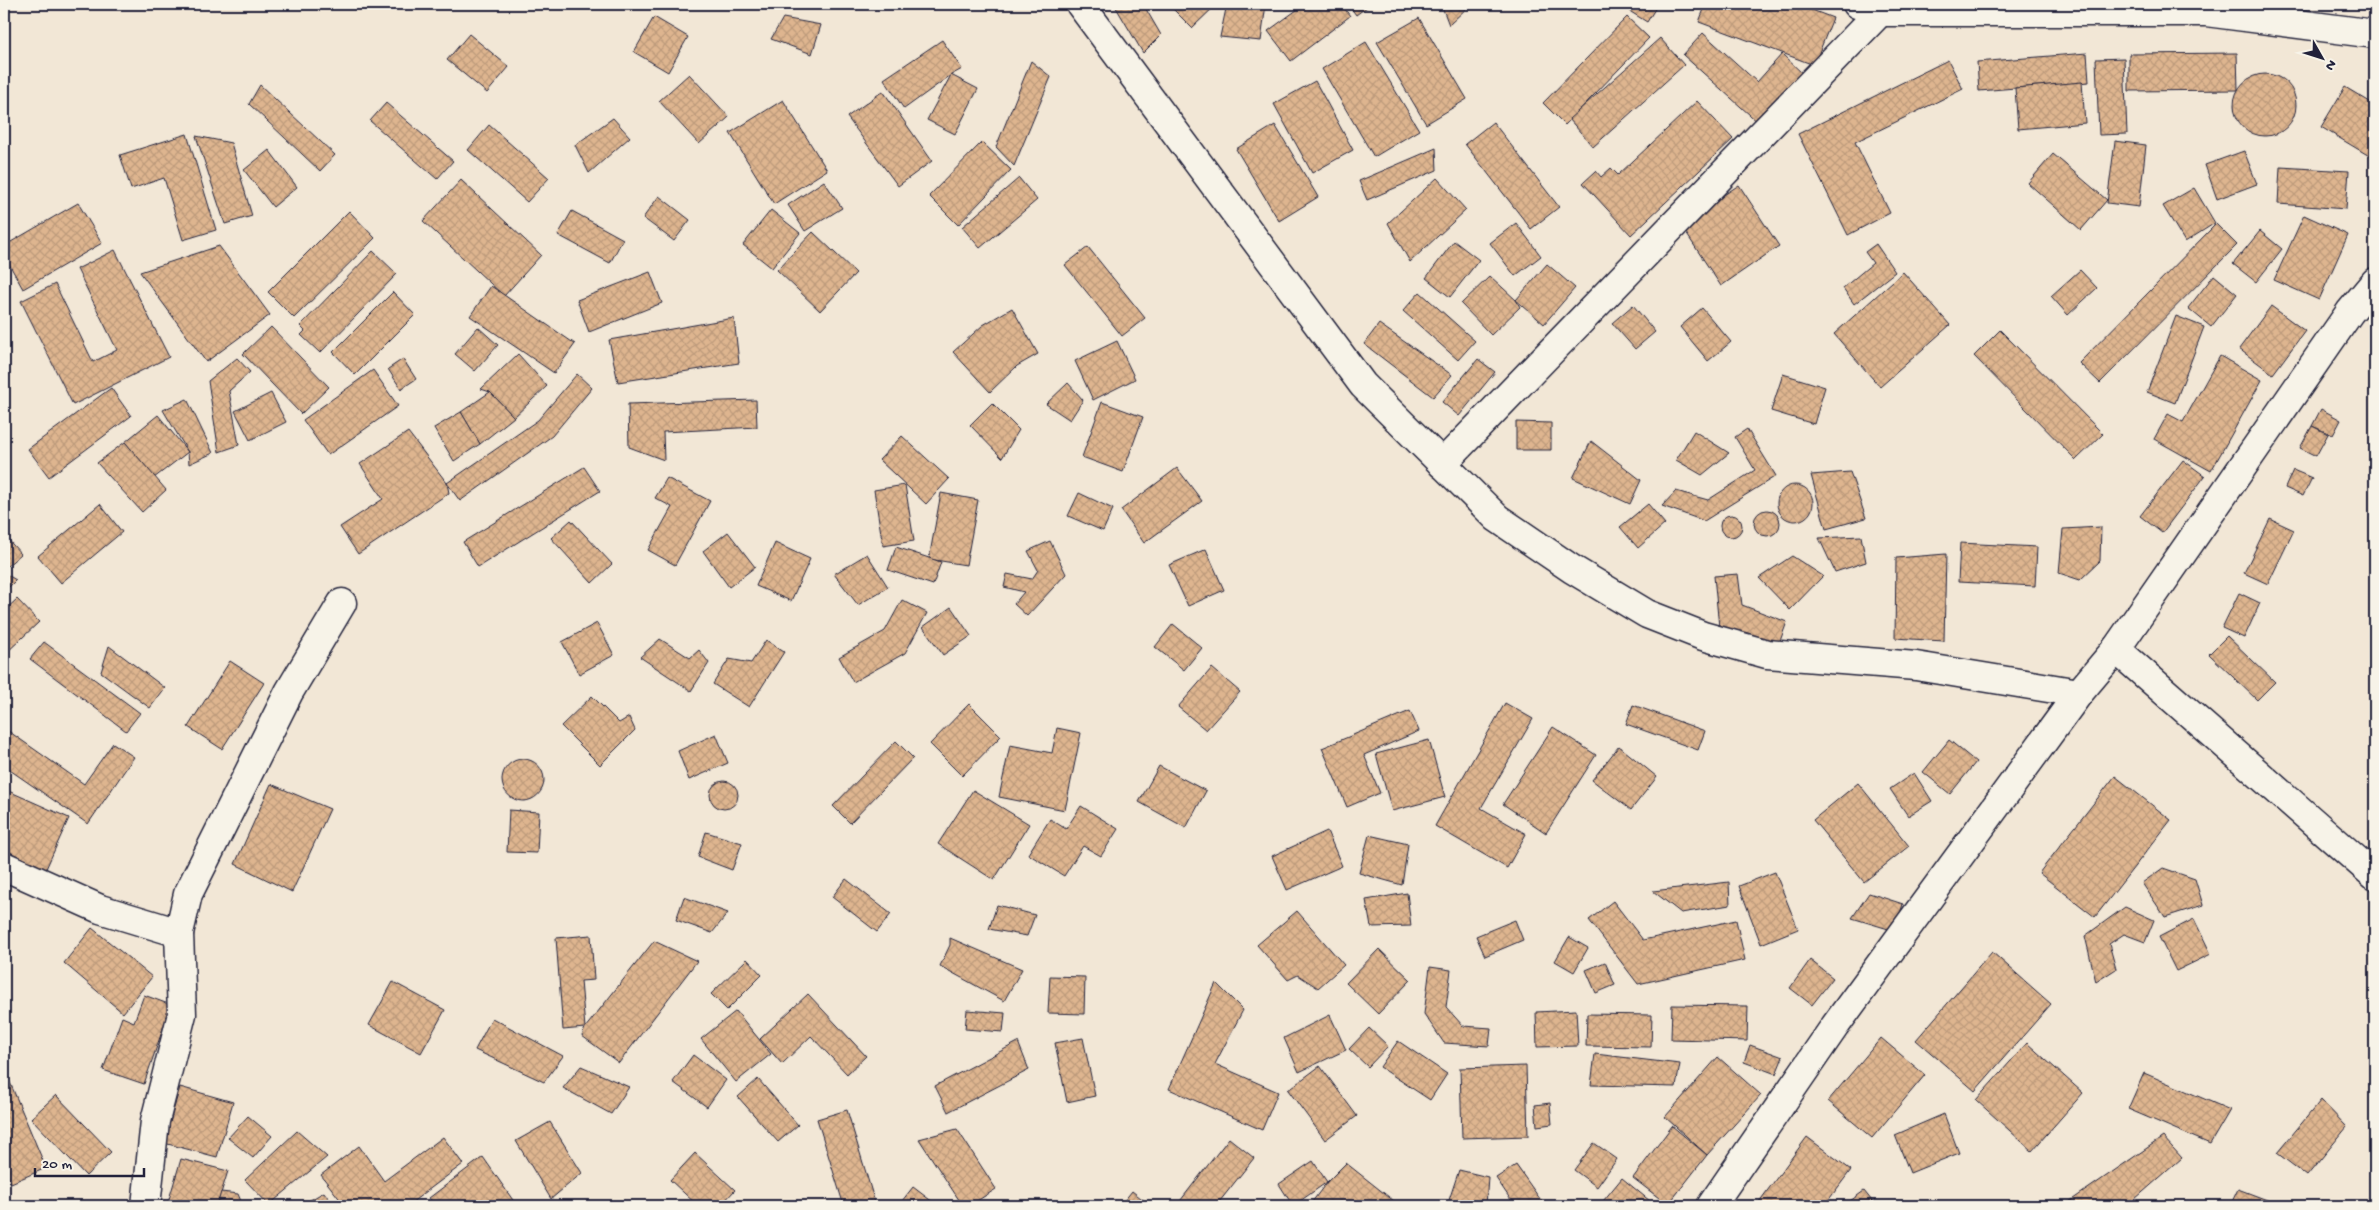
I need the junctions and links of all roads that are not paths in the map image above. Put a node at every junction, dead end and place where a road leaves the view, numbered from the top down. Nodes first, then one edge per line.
1 (1080, 4) edge
2 (1872, 7) edge
3 (2375, 34) edge
4 (2375, 282) edge
5 (1442, 464) junction
6 (342, 603) dead end
7 (2116, 649) junction
8 (2079, 693) junction
9 (4, 866) edge
10 (2375, 876) edge
11 (179, 933) junction
12 (146, 1206) edge
13 (1711, 1206) edge

1 - 5 street
2 - 3 street
2 - 5 street
4 - 7 street
5 - 8 street
6 - 11 street
7 - 8 street
7 - 10 street
8 - 13 street
9 - 11 street
11 - 12 street

